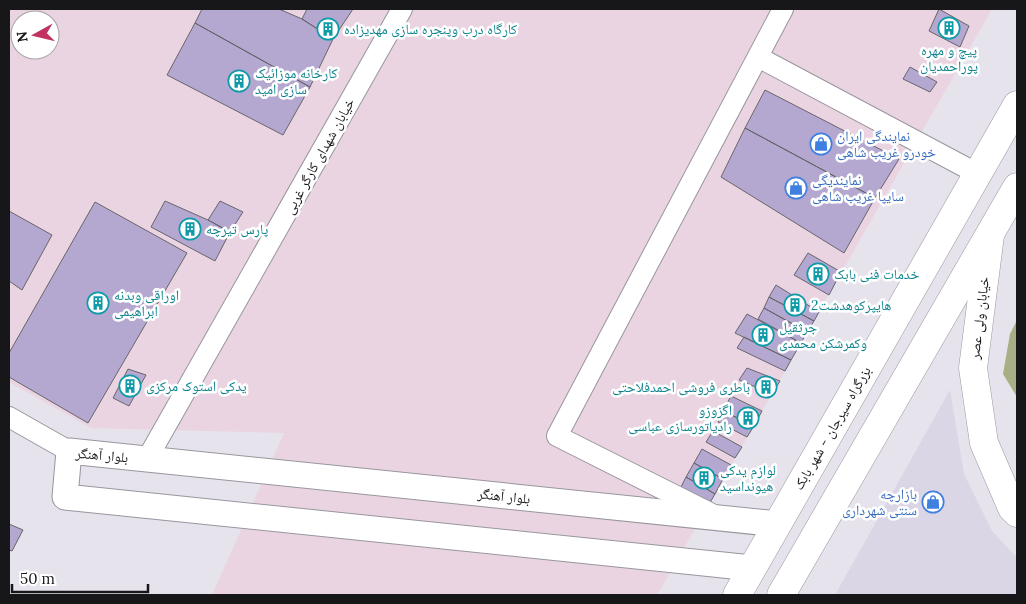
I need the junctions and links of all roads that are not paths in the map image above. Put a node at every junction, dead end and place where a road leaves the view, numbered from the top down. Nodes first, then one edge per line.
1 (402, 9) edge
2 (783, 9) edge
3 (758, 57) junction
4 (1017, 105) edge
5 (978, 174) junction
6 (1017, 187) edge
7 (990, 234) junction
8 (9, 417) edge
9 (69, 451) junction
10 (147, 459) junction
11 (1017, 513) edge
12 (720, 518) junction
13 (778, 524) junction
14 (752, 568) junction
15 (737, 595) edge
16 (781, 595) edge

1 - 10 street, خیابان شهدای کارگر غربی
2 - 3 street
3 - 5 street
3 - 12 street
4 - 5 main road, بزرگراه سیرجان - شهر بابک
5 - 13 main road, بزرگراه سیرجان - شهر بابک
6 - 7 main road
7 - 11 main road, خیابان ولی عصر
7 - 16 main road
8 - 9 street
9 - 10 street, بلوار آهنگر
9 - 14 street, بلوار آهنگر
10 - 12 street, بلوار آهنگر
12 - 13 street, بلوار آهنگر
13 - 14 main road, بزرگراه سیرجان - شهر بابک
14 - 15 main road, بزرگراه سیرجان - شهر بابک

